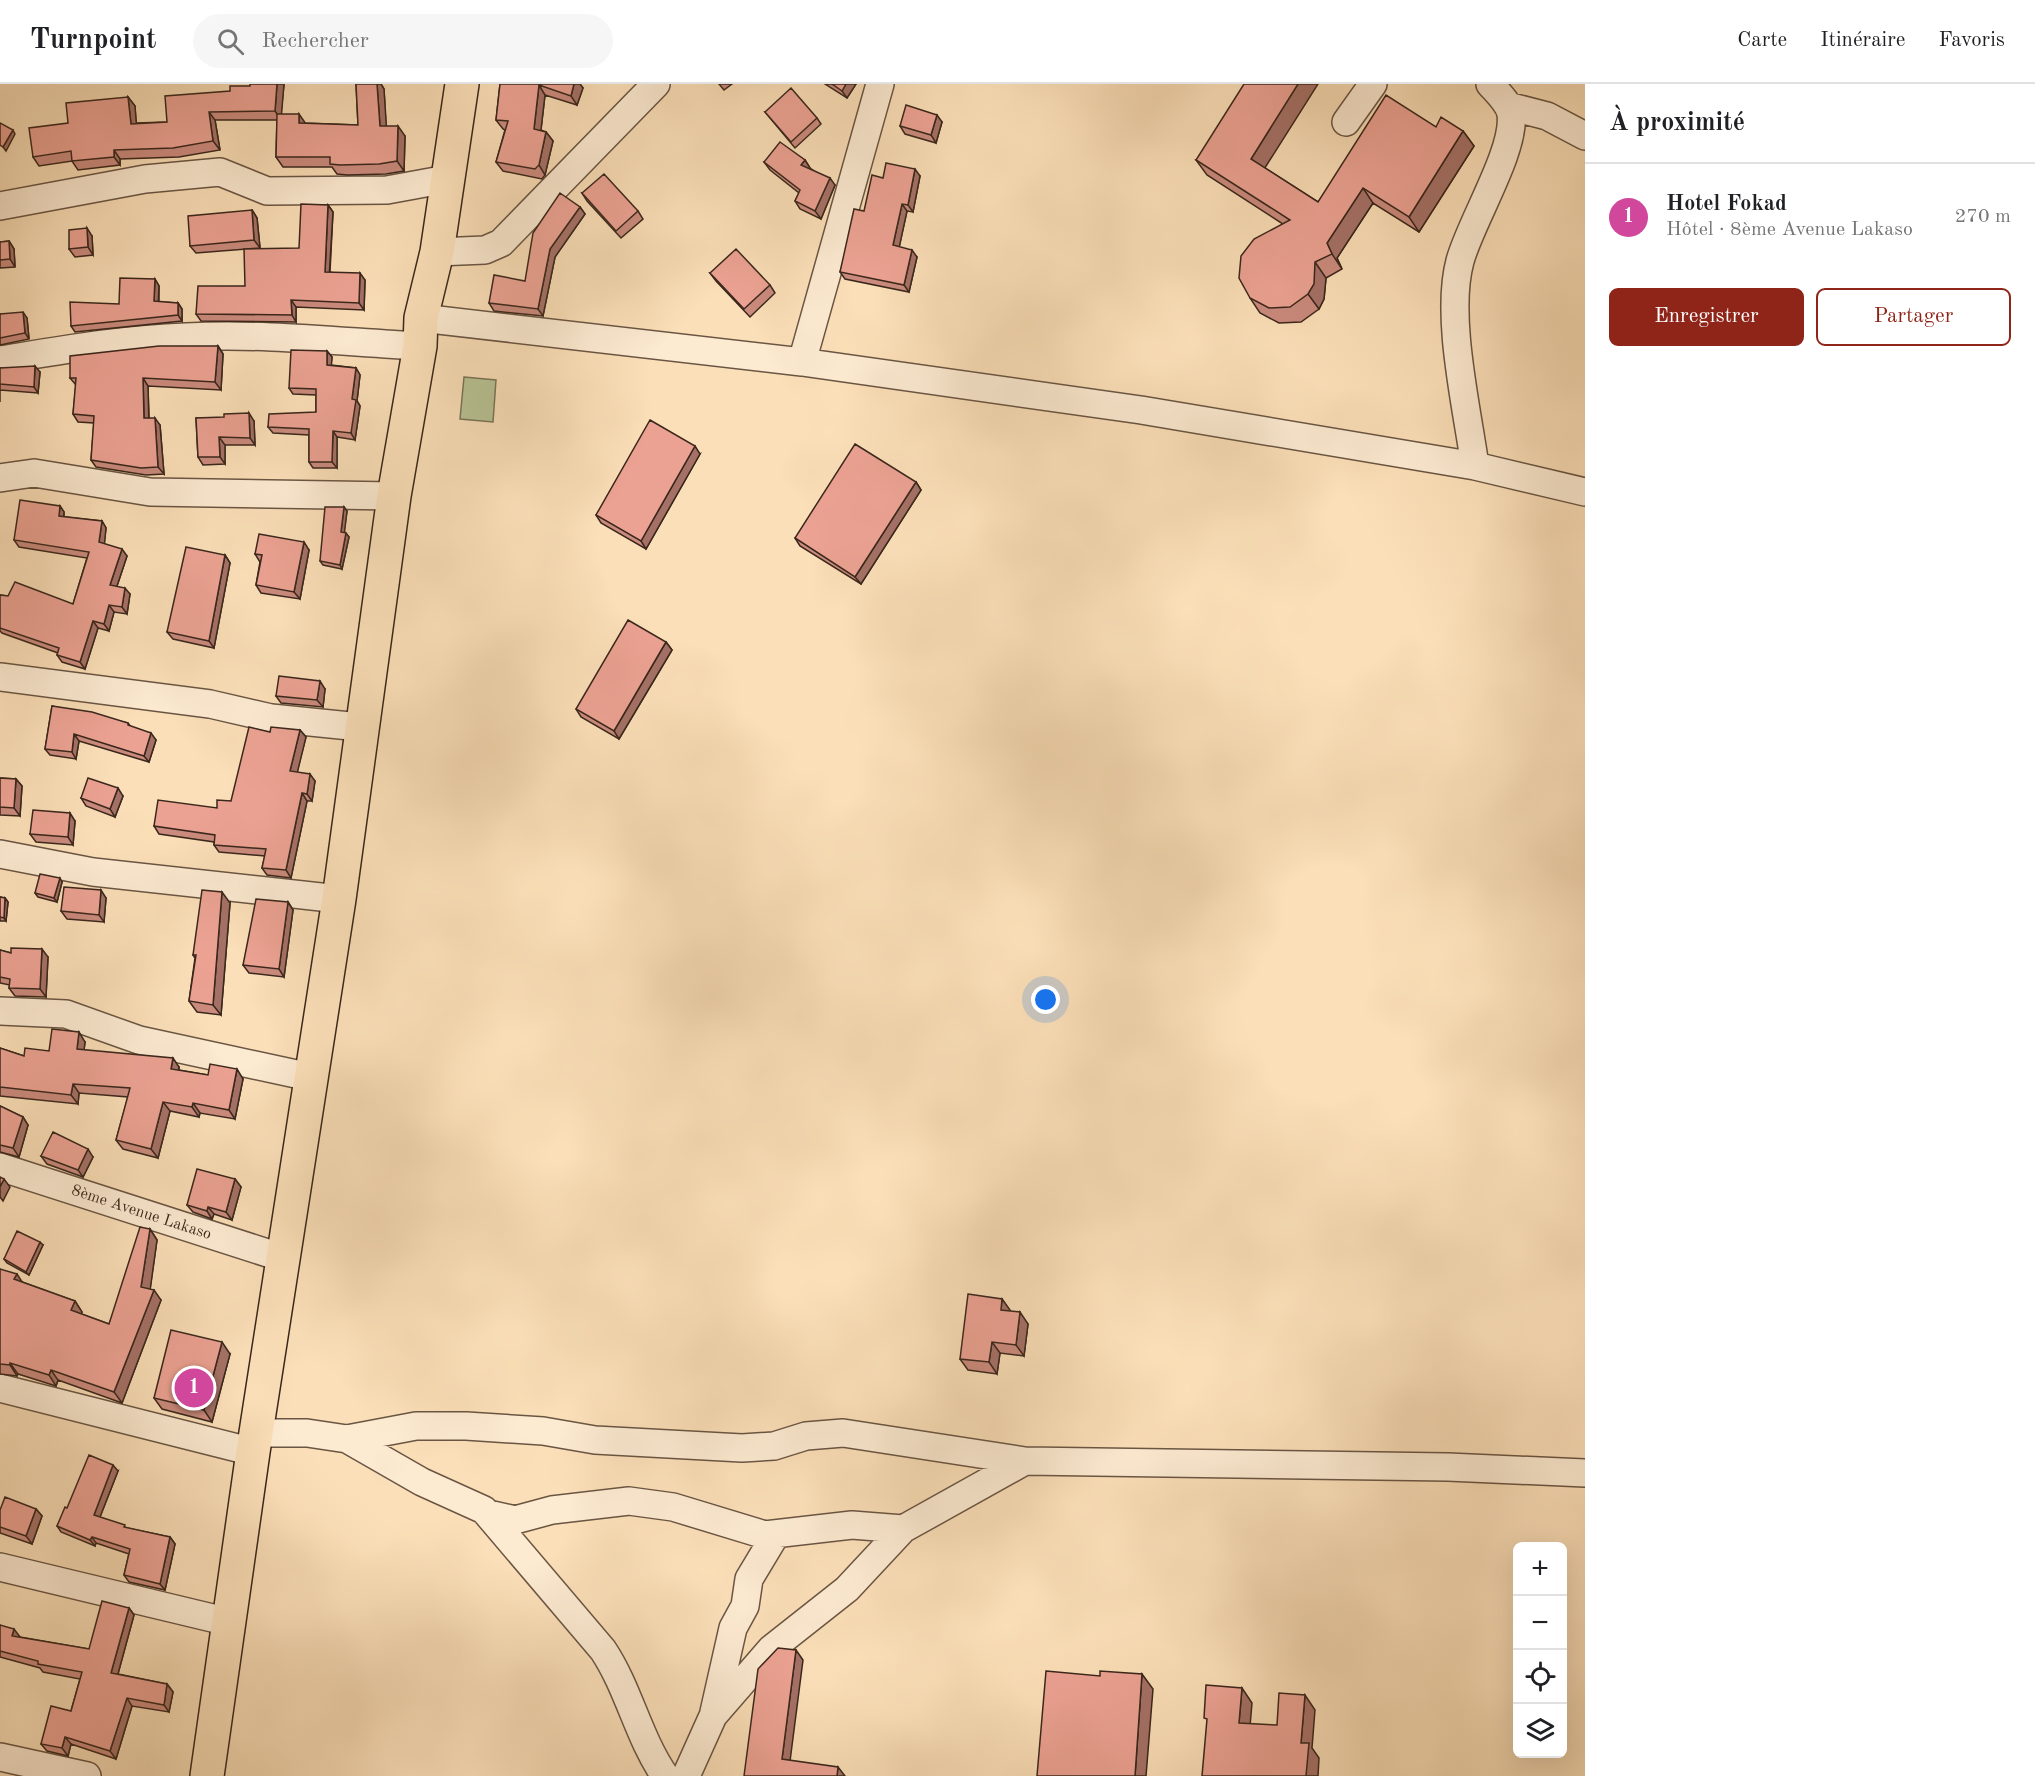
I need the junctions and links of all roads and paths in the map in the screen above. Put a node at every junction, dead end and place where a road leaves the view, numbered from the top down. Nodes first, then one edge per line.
1 (462, 84) edge
2 (656, 84) edge
3 (880, 84) edge
4 (1373, 84) edge
5 (1490, 84) edge
6 (1508, 106) junction
7 (1346, 122) dead end
8 (1585, 136) edge
9 (447, 179) junction
10 (0, 206) edge
11 (437, 252) junction
12 (420, 332) junction
13 (0, 360) edge
14 (802, 362) junction
15 (1475, 466) junction
16 (0, 478) edge
17 (1585, 492) edge
18 (394, 496) junction
19 (0, 677) edge
20 (360, 727) junction
21 (0, 854) edge
22 (339, 899) junction
23 (0, 1011) edge
24 (310, 1077) junction
25 (0, 1167) edge
26 (283, 1258) junction
27 (0, 1388) edge
28 (347, 1439) junction
29 (256, 1442) junction
30 (1025, 1461) junction
31 (1585, 1473) edge
32 (488, 1514) junction
33 (903, 1528) junction
34 (776, 1534) junction
35 (0, 1568) edge
36 (229, 1622) junction
37 (713, 1716) junction
38 (0, 1757) edge
39 (87, 1776) edge
40 (207, 1776) edge
41 (665, 1776) edge
42 (686, 1776) edge

1 - 9 highway
2 - 11 street
3 - 14 street
4 - 7 street
5 - 6 street
6 - 8 street
6 - 15 street
9 - 10 street
9 - 11 highway
11 - 12 highway
12 - 13 street
12 - 14 street
12 - 18 highway
14 - 15 street
15 - 17 street
16 - 18 street
18 - 20 highway
19 - 20 street
20 - 22 highway
21 - 22 street
22 - 24 highway
23 - 24 street
24 - 26 highway
25 - 26 street, 8ème Avenue Lakaso
26 - 29 highway
27 - 29 street
28 - 29 street
28 - 30 street
28 - 32 street
29 - 36 highway
30 - 31 street
30 - 33 street
32 - 34 street
32 - 41 street
33 - 34 street
33 - 37 street
34 - 37 street
35 - 36 street
36 - 40 highway
37 - 42 street
38 - 39 street

